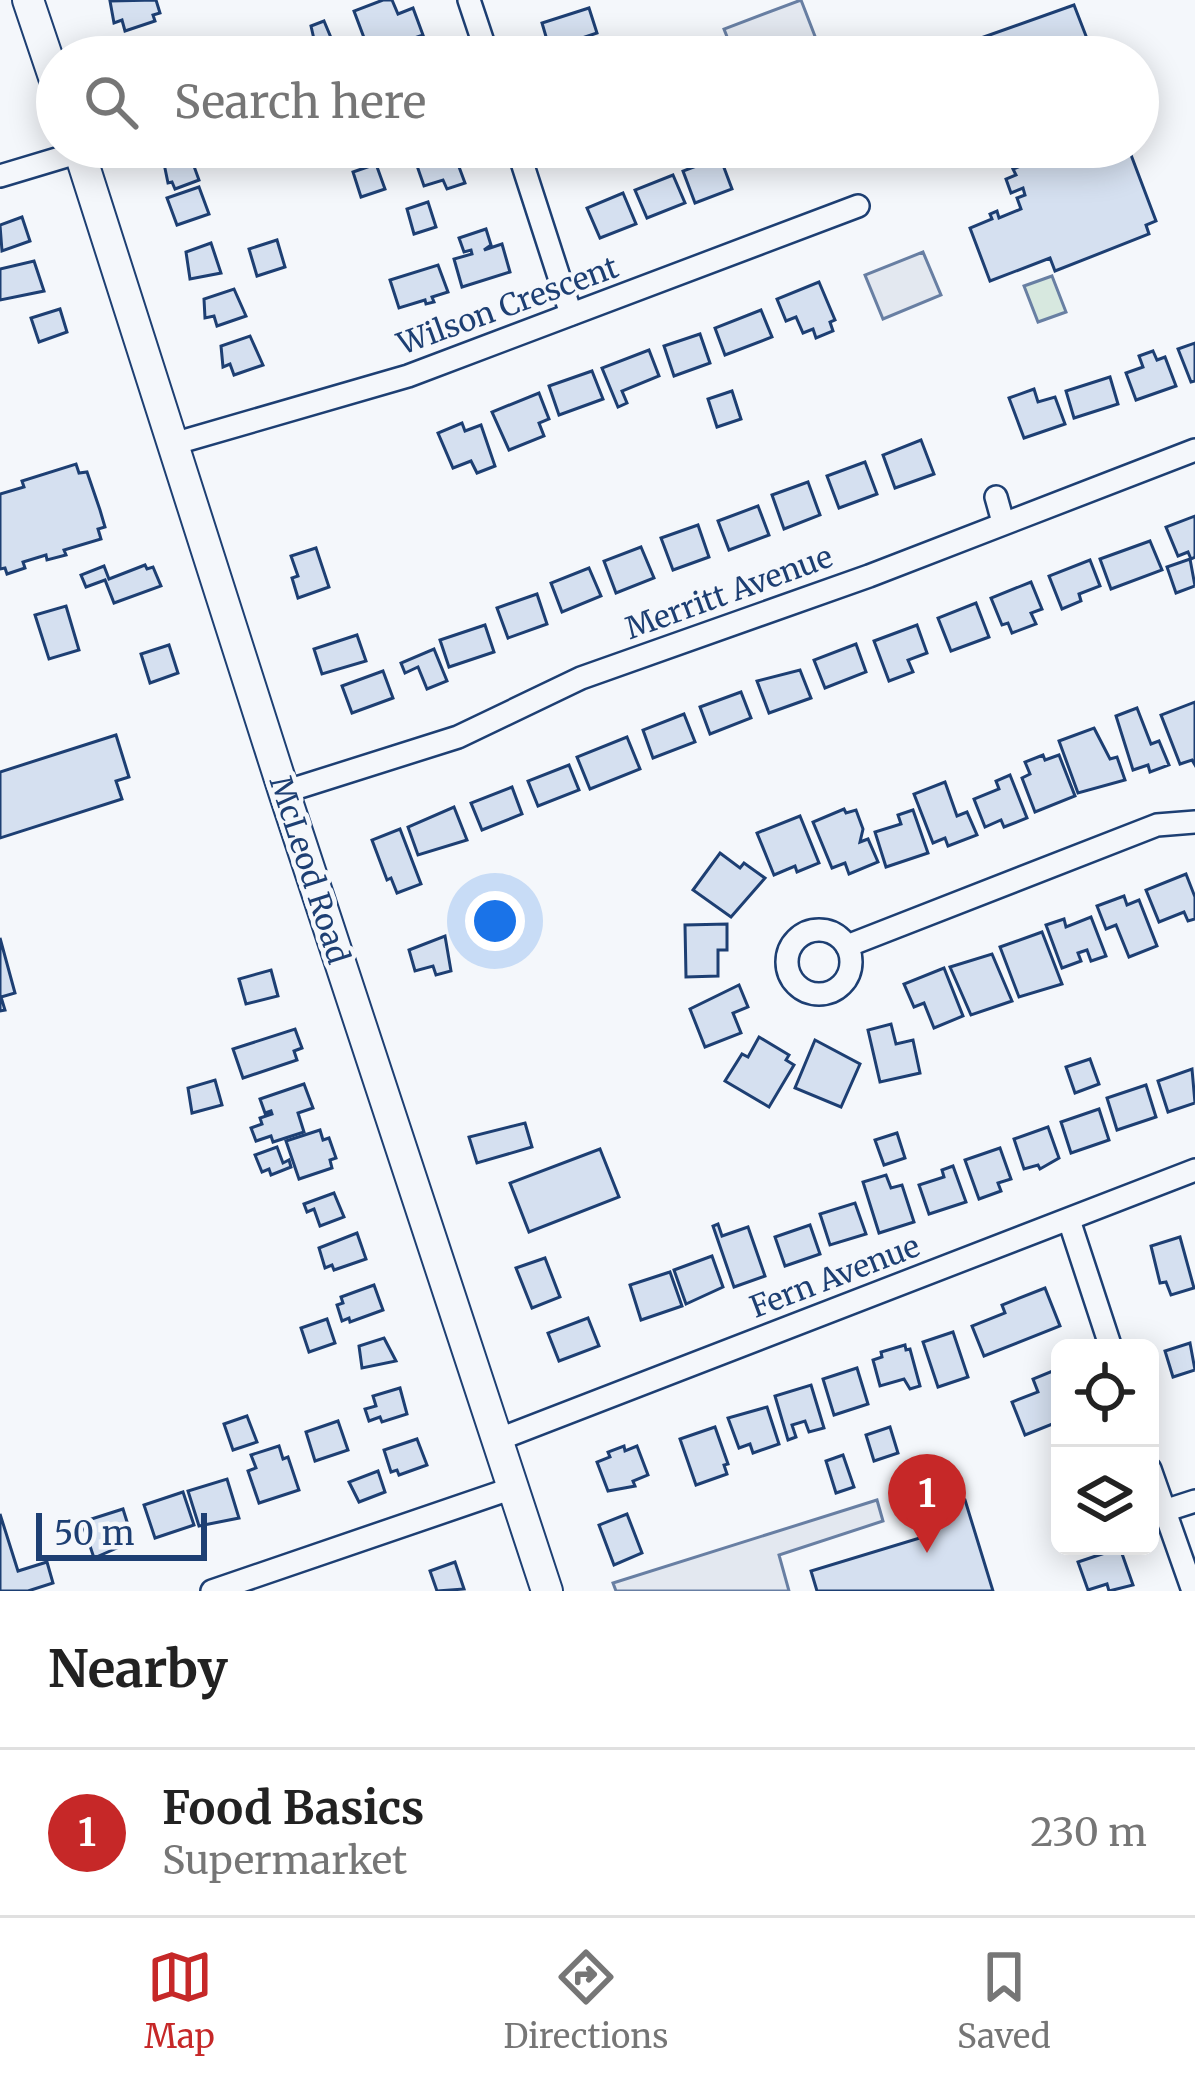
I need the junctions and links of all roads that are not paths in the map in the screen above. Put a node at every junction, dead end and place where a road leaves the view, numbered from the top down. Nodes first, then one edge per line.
1 (28, 0) edge
2 (470, 0) edge
3 (40, 36) edge
4 (481, 36) edge
5 (36, 164) edge
6 (85, 168) edge
7 (524, 168) edge
8 (0, 176) edge
9 (858, 206) dead end
10 (571, 314) junction
11 (173, 444) junction
12 (1195, 450) edge
13 (996, 497) dead end
14 (1004, 523) junction
15 (284, 792) junction
16 (1195, 822) edge
17 (848, 946) dead end
18 (1195, 1170) edge
19 (1069, 1220) junction
20 (1108, 1339) edge
21 (497, 1440) junction
22 (513, 1488) junction
23 (1159, 1498) edge
24 (1195, 1501) edge
25 (1163, 1511) junction
26 (212, 1591) edge
27 (547, 1591) edge
28 (1193, 1591) edge

1 - 3 main road
2 - 4 street
5 - 8 street
6 - 11 main road, McLeod Road
7 - 10 street
9 - 10 street, Wilson Crescent
10 - 11 street, Wilson Crescent
11 - 15 main road, McLeod Road
12 - 14 street, Merritt Avenue
13 - 14 street
14 - 15 street, Merritt Avenue
15 - 21 main road, McLeod Road
16 - 17 street
18 - 19 street, Fern Avenue
19 - 20 street
19 - 21 street, Fern Avenue
21 - 22 main road, McLeod Road
22 - 26 street
22 - 27 main road, McLeod Road
23 - 25 street
24 - 25 street
25 - 28 street

